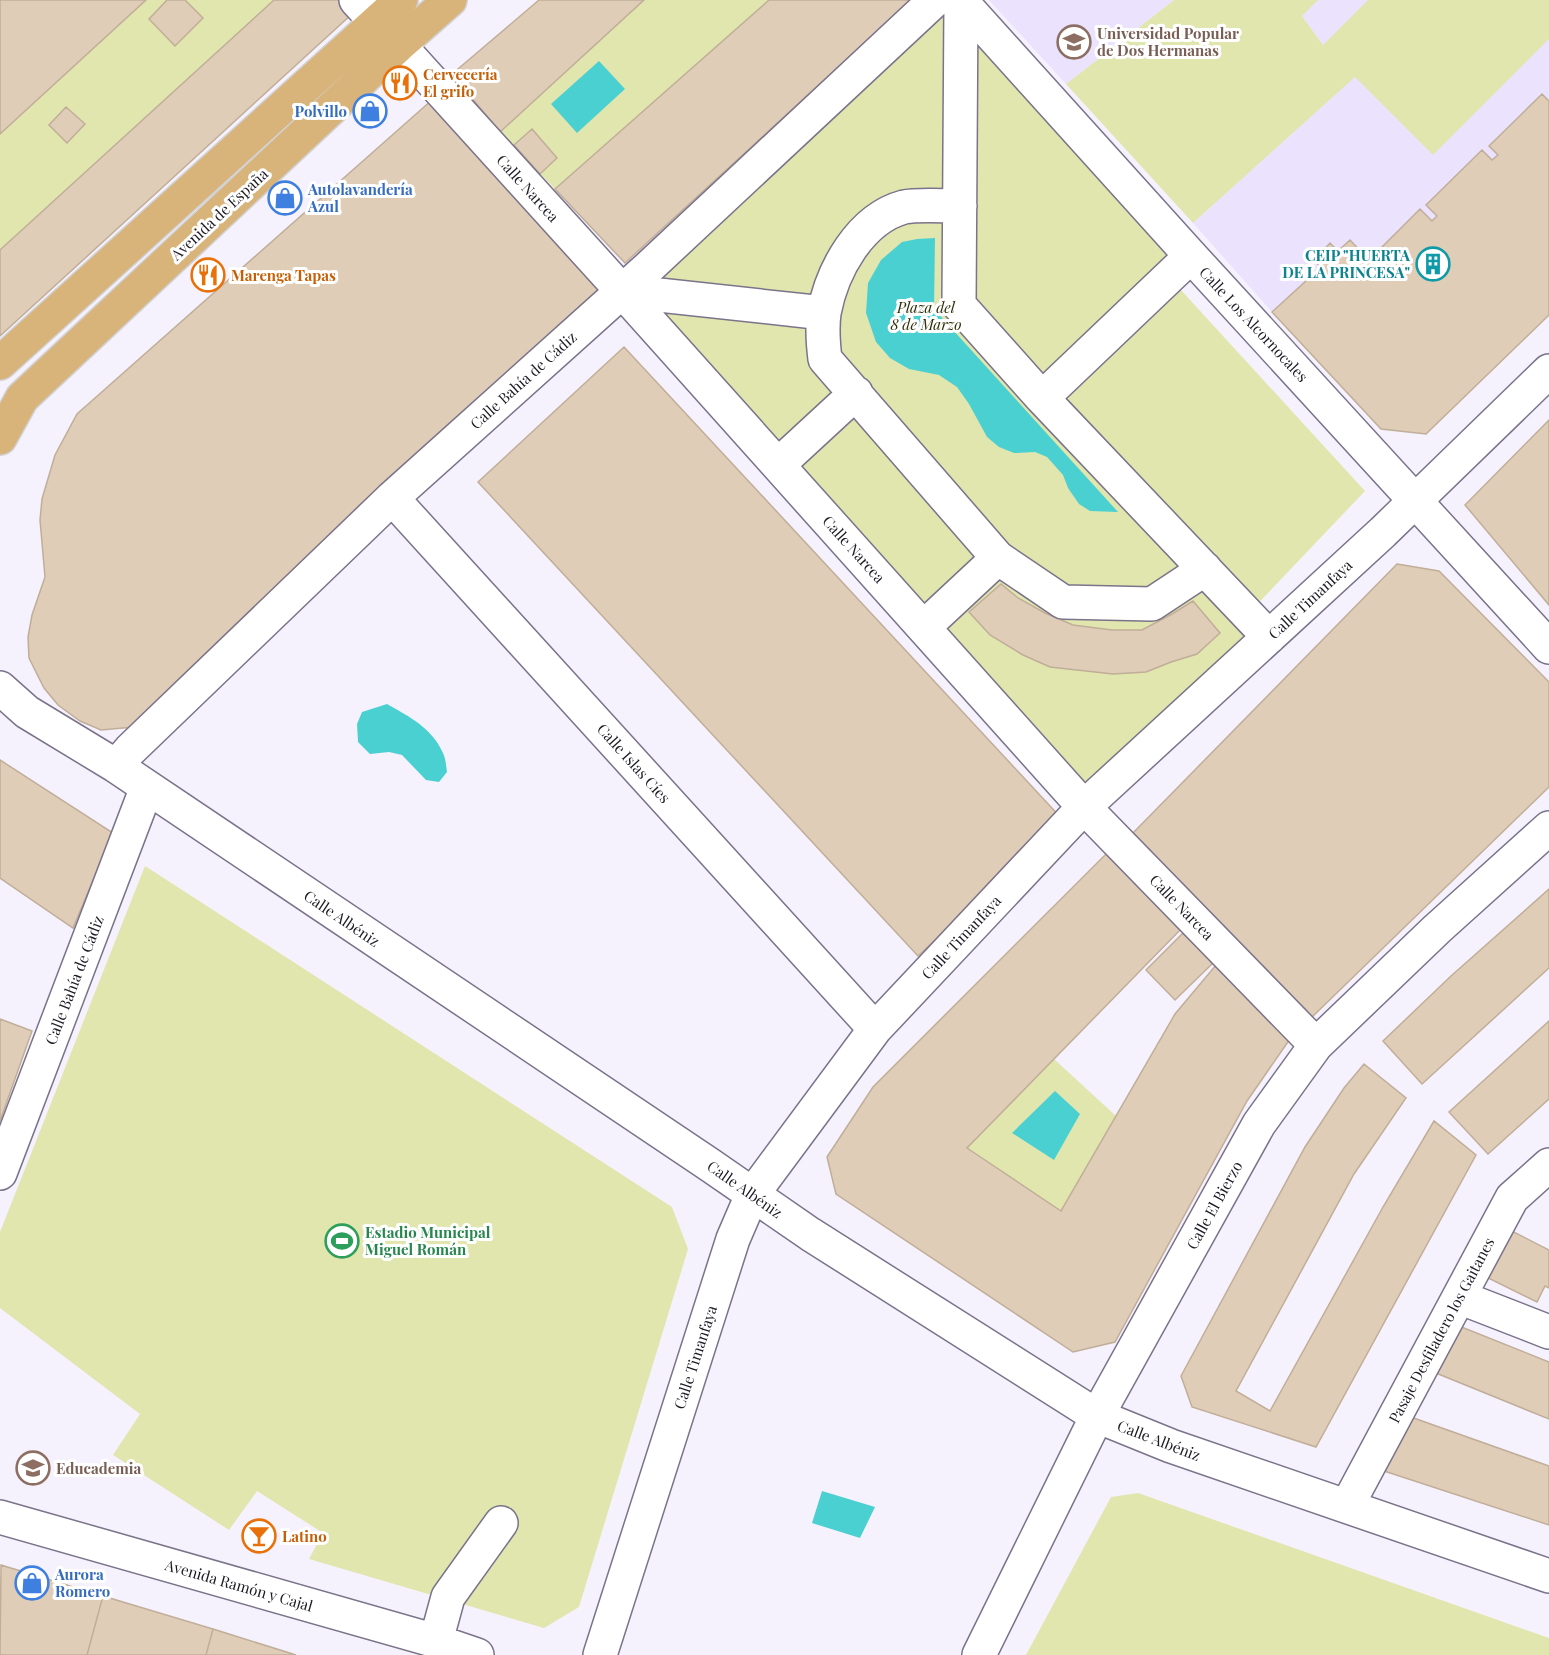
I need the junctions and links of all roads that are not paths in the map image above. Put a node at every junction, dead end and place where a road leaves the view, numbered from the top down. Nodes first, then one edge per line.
1 (401, 0) edge
2 (450, 0) edge
3 (952, 0) edge
4 (377, 23) edge
5 (960, 206) junction
6 (1191, 256) junction
7 (622, 291) junction
8 (824, 313) junction
9 (0, 363) edge
10 (1549, 371) edge
11 (856, 393) junction
12 (1042, 398) junction
13 (0, 438) edge
14 (778, 465) junction
15 (392, 498) junction
16 (1415, 502) junction
17 (998, 558) junction
18 (1205, 569) junction
19 (924, 627) junction
20 (1269, 637) junction
21 (1549, 647) edge
22 (0, 688) edge
23 (116, 766) junction
24 (147, 787) junction
25 (1084, 807) junction
26 (1549, 828) edge
27 (875, 1029) junction
28 (1316, 1045) junction
29 (1549, 1165) edge
30 (0, 1173) edge
31 (752, 1195) junction
32 (1459, 1297) junction
33 (1549, 1332) edge
34 (1097, 1416) junction
35 (1347, 1506) junction
36 (0, 1517) edge
37 (501, 1523) dead end
38 (1549, 1576) edge
39 (436, 1641) junction
40 (477, 1655) edge
41 (600, 1655) edge
42 (979, 1655) edge

1 - 4 main road, Avenida de España
2 - 4 main road, Avenida de España
3 - 5 street
3 - 6 street, Calle Los Alcornocales
3 - 7 street, Calle Bahía de Cádiz
4 - 7 street, Calle Narcea
4 - 9 main road, Avenida de España
4 - 13 main road, Avenida de España
5 - 8 street
5 - 12 street
6 - 12 street
6 - 16 street, Calle Los Alcornocales
7 - 8 street
7 - 14 street, Calle Narcea
7 - 15 street, Calle Bahía de Cádiz
8 - 11 street
10 - 16 street, Calle Timanfaya
11 - 14 street
11 - 17 street
12 - 18 street
14 - 19 street, Calle Narcea
15 - 23 street, Calle Bahía de Cádiz
15 - 27 street, Calle Islas Cíes
16 - 20 street, Calle Timanfaya
16 - 21 street, Calle Los Alcornocales
17 - 18 street
17 - 19 street
18 - 20 street
19 - 25 street, Calle Narcea
20 - 25 street, Calle Timanfaya
22 - 23 street, Calle Albéniz
23 - 24 street, Calle Albéniz
24 - 30 street, Calle Bahía de Cádiz
24 - 31 street, Calle Albéniz
25 - 27 street, Calle Timanfaya
25 - 28 street, Calle Narcea
26 - 28 street, Calle El Bierzo
27 - 31 street, Calle Timanfaya
28 - 34 street, Calle El Bierzo
29 - 32 street, Pasaje Desfiladero los Gaitanes
31 - 34 street, Calle Albéniz
31 - 41 street, Calle Timanfaya
32 - 33 street
32 - 35 street, Pasaje Desfiladero los Gaitanes
34 - 35 street, Calle Albéniz
34 - 42 street, Calle El Bierzo
35 - 38 street, Calle Albéniz
36 - 39 street, Avenida Ramón y Cajal
37 - 39 street
39 - 40 street, Avenida Ramón y Cajal

